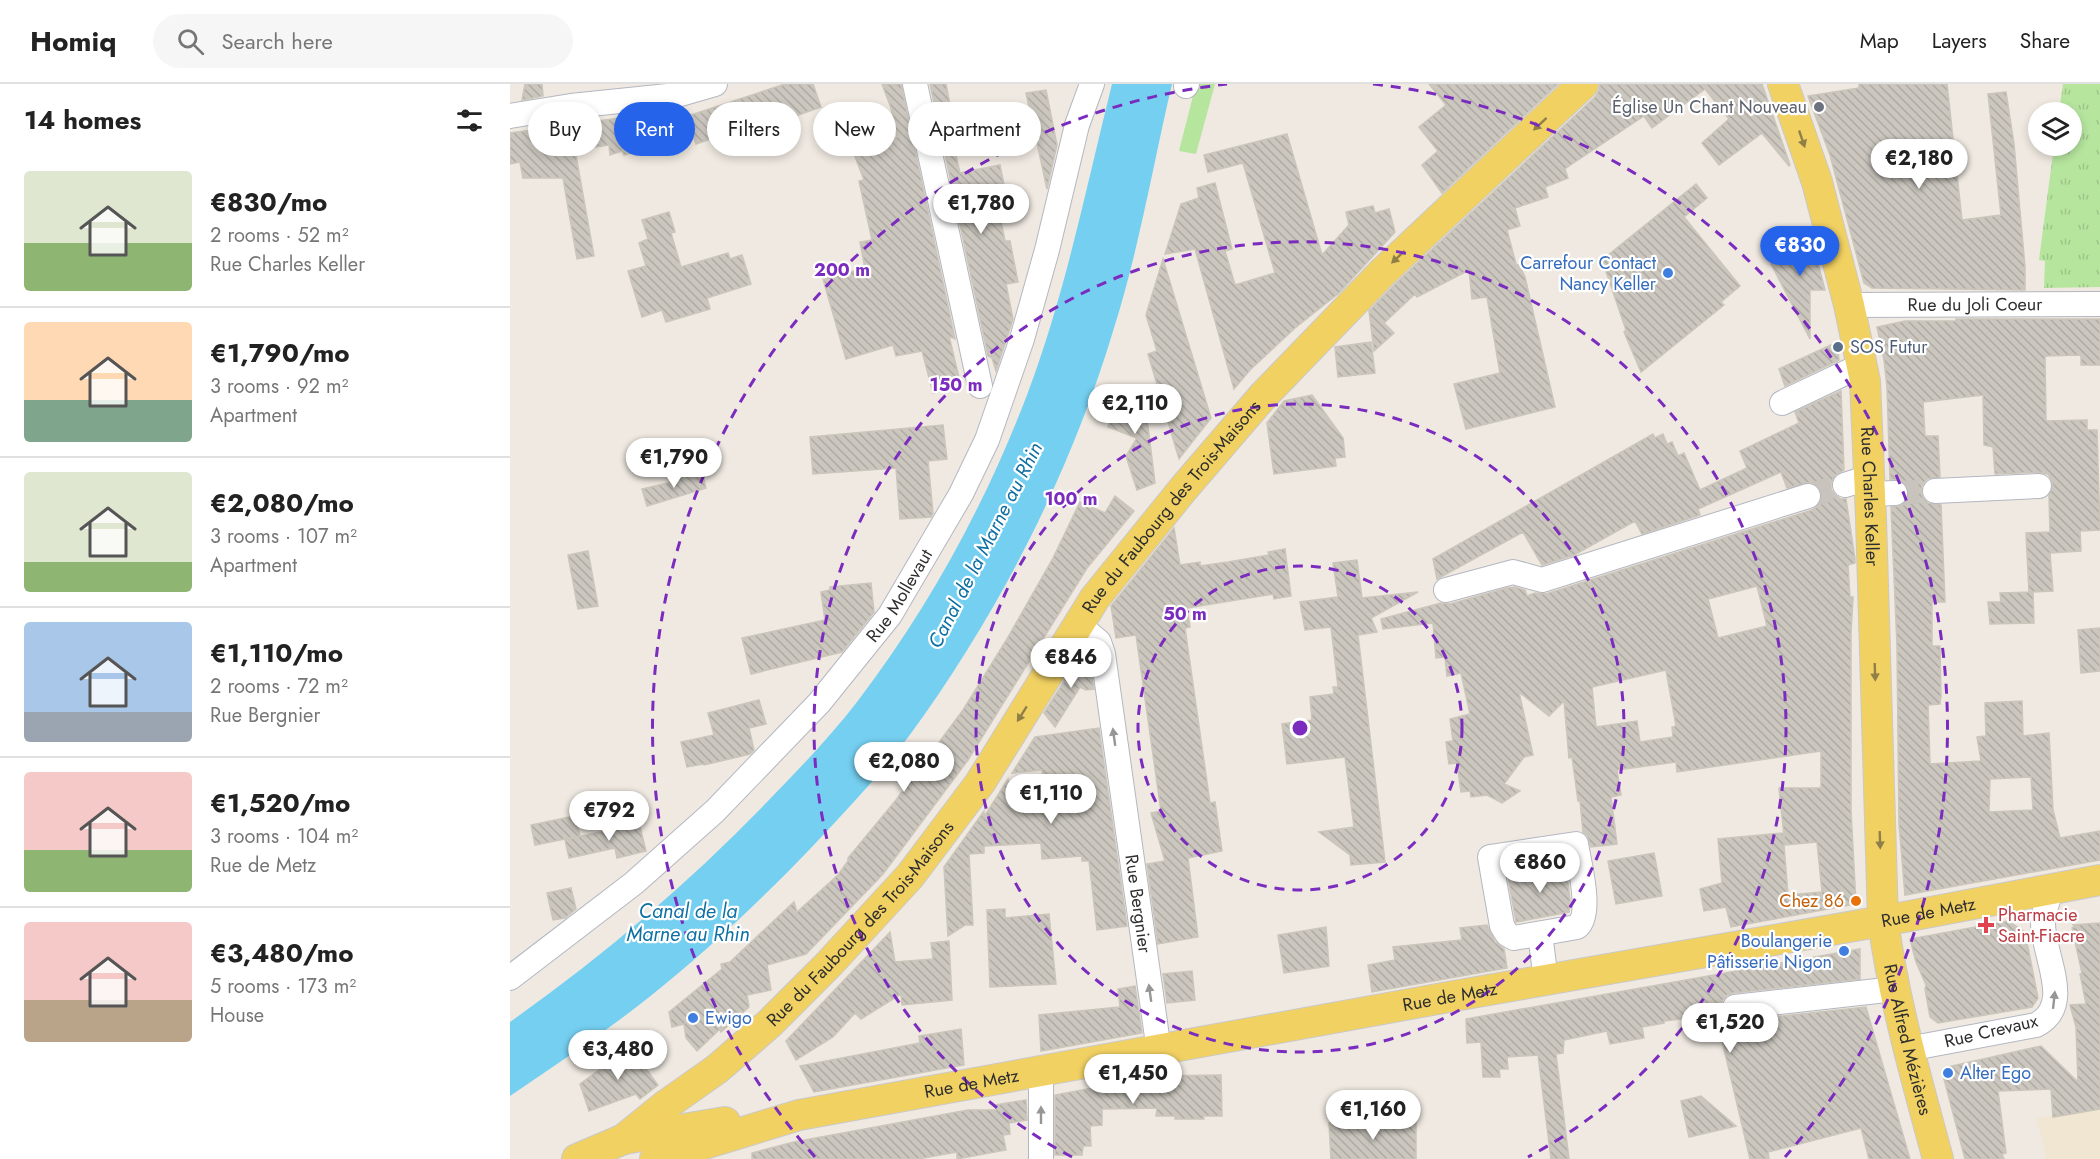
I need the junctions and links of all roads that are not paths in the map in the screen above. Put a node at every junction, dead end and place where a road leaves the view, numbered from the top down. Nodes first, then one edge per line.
1 (715, 84) edge
2 (915, 84) edge
3 (1092, 84) edge
4 (1583, 84) edge
5 (1783, 84) edge
6 (574, 95) edge
7 (510, 116) edge
8 (2100, 304) edge
9 (1849, 305) junction
10 (1862, 365) junction
11 (980, 386) dead end
12 (1782, 403) dead end
13 (2039, 486) dead end
14 (1935, 491) tunnel mouth
15 (1808, 496) tunnel mouth
16 (1446, 590) dead end
17 (1078, 626) junction
18 (2100, 880) edge
19 (2052, 888) junction
20 (1882, 921) junction
21 (1540, 934) junction
22 (510, 978) edge
23 (1546, 980) junction
24 (1895, 989) junction
25 (1736, 1007) dead end
26 (1908, 1049) junction
27 (1159, 1050) junction
28 (717, 1069) junction
29 (1041, 1072) junction
30 (714, 1132) junction
31 (626, 1149) edge
32 (577, 1159) edge
33 (655, 1159) edge
34 (1041, 1159) edge
35 (1938, 1159) edge

1 - 6 street
2 - 11 street
3 - 22 street, Rue Mollevaut
4 -> 17 main road, Rue du Faubourg des Trois-Maisons
5 -> 9 main road, Rue Charles Keller
6 - 7 street
8 - 9 street, Rue du Joli Coeur
9 - 10 main road, Rue Charles Keller
10 - 12 street
10 -> 20 main road, Rue Charles Keller
13 - 14 street
15 - 16 street
27 -> 17 street, Rue Bergnier
17 -> 28 main road, Rue du Faubourg des Trois-Maisons
18 - 19 main road, Rue de Metz
19 - 20 main road, Rue de Metz
26 -> 19 street, Rue Crevaux
20 - 23 main road, Rue de Metz
20 - 24 main road, Rue Alfred Mézières
21 - 21 street
21 - 23 street
23 - 27 main road, Rue de Metz
24 - 25 street
24 - 26 main road, Rue Alfred Mézières
26 - 35 main road, Rue Alfred Mézières
27 - 29 main road, Rue de Metz
28 - 30 main road
28 - 31 main road, Rue du Faubourg des Trois-Maisons
29 - 30 main road, Rue de Metz
34 -> 29 street
30 - 31 main road, Rue de Metz
30 - 33 main road, Rue de Metz
31 - 32 main road, Rue de Metz

